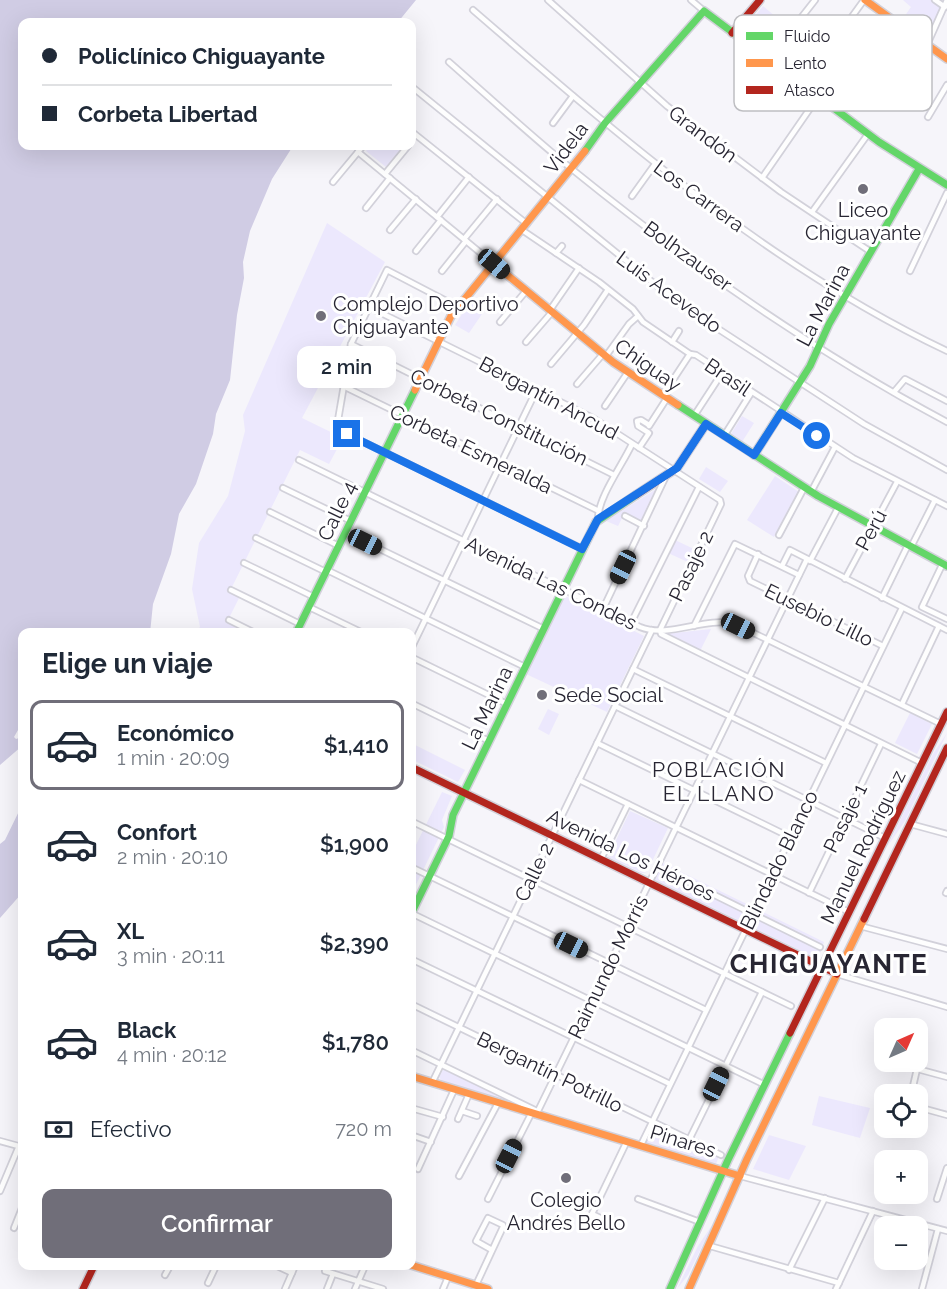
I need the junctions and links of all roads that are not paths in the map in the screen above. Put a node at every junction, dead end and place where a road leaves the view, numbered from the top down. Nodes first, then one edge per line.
1 (548, 0) edge
2 (691, 0) edge
3 (760, 0) edge
4 (815, 0) edge
5 (865, 0) edge
6 (935, 0) edge
7 (947, 0) edge
8 (946, 7) edge
9 (473, 10) dead end
10 (704, 11) junction
11 (747, 15) edge
12 (803, 15) edge
13 (854, 15) edge
14 (885, 15) edge
15 (734, 31) edge
16 (732, 33) joint
17 (932, 35) edge
18 (932, 48) edge
19 (947, 59) edge
20 (449, 62) dead end
21 (640, 84) junction
22 (947, 85) edge
23 (416, 90) edge
24 (573, 96) junction
25 (932, 110) edge
26 (808, 111) edge
27 (837, 111) edge
28 (932, 111) edge
29 (928, 117) dead end
30 (553, 123) dead end
31 (605, 123) junction
32 (868, 134) junction
33 (416, 135) edge
34 (405, 150) edge
35 (358, 152) joint
36 (655, 164) junction
37 (572, 169) junction
38 (919, 169) junction
39 (385, 174) junction
40 (469, 177) junction
41 (390, 178) junction
42 (762, 178) junction
43 (333, 182) dead end
44 (947, 185) edge
45 (947, 193) edge
46 (633, 196) dead end
47 (548, 198) junction
48 (416, 199) junction
49 (497, 199) junction
50 (366, 208) dead end
51 (812, 213) junction
52 (439, 218) junction
53 (524, 227) junction
54 (390, 230) dead end
55 (465, 240) junction
56 (562, 246) dead end
57 (416, 251) dead end
58 (871, 252) junction
59 (556, 253) junction
60 (494, 264) junction
61 (579, 268) junction
62 (442, 271) dead end
63 (910, 271) dead end
64 (526, 291) junction
65 (608, 291) junction
66 (844, 297) junction
67 (369, 307) junction
68 (458, 307) junction
69 (551, 311) junction
70 (638, 316) junction
71 (500, 322) dead end
72 (679, 331) dead end
73 (578, 333) junction
74 (438, 341) junction
75 (526, 342) dead end
76 (672, 342) junction
77 (351, 344) junction
78 (819, 347) junction
79 (947, 351) edge
80 (690, 354) junction
81 (605, 355) junction
82 (551, 364) dead end
83 (628, 372) junction
84 (722, 373) junction
85 (420, 378) junction
86 (800, 383) junction
87 (577, 384) dead end
88 (343, 386) junction
89 (536, 391) junction
90 (894, 392) junction
91 (751, 393) junction
92 (665, 396) junction
93 (947, 401) edge
94 (605, 406) dead end
95 (781, 413) junction
96 (402, 415) junction
97 (694, 416) junction
98 (947, 422) edge
99 (706, 424) junction
100 (649, 425) junction
101 (520, 427) junction
102 (645, 430) junction
103 (724, 436) junction
104 (633, 444) junction
105 (835, 447) junction
106 (639, 448) junction
107 (384, 452) junction
108 (754, 455) junction
109 (299, 460) dead end
110 (502, 464) junction
111 (947, 470) edge
112 (674, 471) junction
113 (614, 475) junction
114 (667, 476) junction
115 (897, 482) junction
116 (699, 487) junction
117 (282, 488) dead end
118 (807, 490) junction
119 (365, 492) junction
120 (935, 500) junction
121 (484, 501) junction
122 (721, 502) joint
123 (947, 506) edge
124 (838, 508) junction
125 (270, 512) dead end
126 (599, 515) junction
127 (624, 516) dead end
128 (351, 521) junction
129 (644, 526) junction
130 (872, 527) junction
131 (345, 532) junction
132 (779, 535) dead end
133 (256, 538) dead end
134 (464, 541) junction
135 (339, 546) junction
136 (910, 546) junction
137 (582, 549) junction
138 (758, 554) junction
139 (808, 560) junction
140 (244, 563) dead end
141 (945, 564) edge
142 (782, 566) junction
143 (326, 571) junction
144 (799, 575) junction
145 (845, 579) junction
146 (445, 581) junction
147 (563, 589) junction
148 (231, 590) dead end
149 (314, 597) junction
150 (882, 598) junction
151 (787, 599) junction
152 (309, 607) junction
153 (902, 608) junction
154 (603, 609) junction
155 (426, 618) junction
156 (947, 619) edge
157 (229, 620) dead end
158 (631, 623) junction
159 (300, 624) junction
160 (694, 626) junction
161 (939, 626) junction
162 (245, 628) edge
163 (298, 628) edge
164 (353, 628) edge
165 (543, 629) junction
166 (652, 630) junction
167 (660, 630) junction
168 (947, 630) edge
169 (416, 639) edge
170 (768, 640) junction
171 (883, 646) junction
172 (416, 659) edge
173 (525, 667) junction
174 (633, 669) junction
175 (749, 679) junction
176 (864, 686) junction
177 (507, 704) junction
178 (902, 704) junction
179 (416, 705) edge
180 (615, 706) junction
181 (947, 712) edge
182 (730, 716) junction
183 (941, 724) junction
184 (844, 726) junction
185 (489, 741) junction
186 (597, 743) junction
187 (881, 744) junction
188 (947, 748) edge
189 (712, 753) junction
190 (943, 762) edge
191 (826, 763) junction
192 (922, 763) junction
193 (416, 769) edge
194 (579, 780) junction
195 (694, 790) junction
196 (464, 792) junction
197 (808, 800) junction
198 (628, 804) junction
199 (845, 818) junction
200 (416, 823) edge
201 (910, 824) junction
202 (676, 828) junction
203 (947, 834) edge
204 (552, 835) junction
205 (790, 837) junction
206 (885, 838) junction
207 (448, 839) junction
208 (601, 859) junction
209 (416, 869) edge
210 (772, 875) junction
211 (430, 876) junction
212 (667, 876) dead end
213 (530, 879) junction
214 (649, 882) junction
215 (809, 893) junction
216 (416, 903) edge
217 (753, 912) junction
218 (849, 912) junction
219 (416, 915) edge
220 (512, 916) junction
221 (860, 926) junction
222 (628, 927) junction
223 (745, 929) junction
224 (820, 947) dead end
225 (947, 949) edge
226 (494, 953) junction
227 (416, 961) edge
228 (610, 964) junction
229 (823, 967) junction
230 (724, 973) junction
231 (837, 974) junction
232 (476, 990) junction
233 (762, 992) junction
234 (592, 1000) junction
235 (791, 1006) dead end
236 (416, 1007) edge
237 (947, 1007) edge
238 (706, 1010) junction
239 (458, 1028) junction
240 (573, 1038) junction
241 (688, 1047) junction
242 (416, 1052) edge
243 (441, 1064) junction
244 (725, 1066) junction
245 (771, 1071) junction
246 (928, 1072) edge
247 (555, 1075) junction
248 (947, 1077) edge
249 (416, 1078) edge
250 (432, 1083) junction
251 (670, 1084) junction
252 (765, 1085) junction
253 (782, 1088) junction
254 (454, 1090) junction
255 (469, 1094) junction
256 (498, 1103) junction
257 (416, 1109) edge
258 (462, 1110) junction
259 (928, 1110) edge
260 (535, 1113) junction
261 (947, 1115) edge
262 (477, 1116) dead end
263 (443, 1117) junction
264 (458, 1119) dead end
265 (652, 1122) junction
266 (416, 1137) edge
267 (689, 1140) junction
268 (0, 1141) edge
269 (431, 1142) junction
270 (627, 1142) junction
271 (641, 1145) junction
272 (18, 1146) edge
273 (18, 1152) edge
274 (721, 1155) dead end
275 (947, 1168) edge
276 (418, 1169) dead end
277 (723, 1170) junction
278 (459, 1176) dead end
279 (740, 1176) junction
280 (3, 1177) edge
281 (0, 1191) edge
282 (944, 1191) edge
283 (488, 1198) dead end
284 (825, 1198) junction
285 (638, 1199) dead end
286 (937, 1199) dead end
287 (873, 1211) junction
288 (18, 1218) edge
289 (609, 1222) dead end
290 (702, 1223) junction
291 (14, 1228) dead end
292 (938, 1229) junction
293 (947, 1231) edge
294 (710, 1246) junction
295 (492, 1250) junction
296 (416, 1266) edge
297 (92, 1270) edge
298 (168, 1270) edge
299 (214, 1270) edge
300 (286, 1270) edge
301 (293, 1270) edge
302 (363, 1270) edge
303 (789, 1270) junction
304 (325, 1271) dead end
305 (292, 1273) junction
306 (333, 1274) junction
307 (165, 1275) dead end
308 (448, 1276) junction
309 (358, 1281) junction
310 (839, 1282) junction
311 (208, 1283) dead end
312 (476, 1285) junction
313 (83, 1289) edge
314 (285, 1289) edge
315 (327, 1289) edge
316 (355, 1289) edge
317 (383, 1289) edge
318 (443, 1289) edge
319 (488, 1289) edge
320 (670, 1289) edge
321 (689, 1289) edge
322 (836, 1289) edge
323 (922, 1289) edge

1 - 21 street, Grandón
2 - 10 street
3 - 11 street
4 - 12 street
5 - 13 street
5 - 14 street
6 - 8 street
7 - 8 street
8 - 17 street
9 - 24 street, Los Carrera
10 - 16 street
10 - 21 street, Videla
15 - 16 street
18 - 19 street
20 - 37 street, Bolhzauser
21 - 31 street, Videla
21 - 42 street, Grandón
22 - 25 street
23 - 47 street, Luis Acevedo
24 - 30 street
24 - 31 street, Los Carrera
26 - 42 street
27 - 32 street
28 - 29 street
31 - 36 street, Los Carrera
31 - 37 street, Videla
32 - 38 street
32 - 51 street
33 - 40 street, Brasil
34 - 39 street
35 - 39 street, Chiguay
35 - 43 street
36 - 46 street
36 - 66 street, Los Carrera
37 - 47 street, Videla
37 - 78 street, Bolhzauser
38 - 44 street
38 - 58 street, La Marina
39 - 41 street, Chiguay
40 - 49 street, Brasil
40 - 52 street
41 - 48 street, Chiguay
41 - 50 street
42 - 51 street, Grandón
45 - 63 street
47 - 53 street, Videla
47 - 86 street, Luis Acevedo
48 - 52 street, Chiguay
48 - 54 street
49 - 53 street, Brasil
49 - 55 street
51 - 58 street, Grandón
52 - 55 street, Chiguay
52 - 57 street
53 - 59 street, Brasil
53 - 60 street, Videla
55 - 60 street, Chiguay
55 - 62 street
56 - 59 street
58 - 66 street, La Marina
59 - 61 street, Brasil
60 - 64 street, Chiguay
60 - 68 street, Videla
61 - 65 street, Brasil
61 - 69 street
64 - 69 street, Chiguay
64 - 71 street
65 - 70 street, Brasil
65 - 73 street
66 - 78 street, La Marina
66 - 79 street, Los Carrera
67 - 68 street
67 - 74 street, Bergantín Ancud
67 - 77 street
68 - 74 street, Calle 4
69 - 73 street, Chiguay
69 - 75 street
70 - 76 street, Brasil
70 - 81 street
72 - 76 street
73 - 81 street, Chiguay
73 - 82 street
74 - 85 street, Calle 4
74 - 89 street, Bergantín Ancud
76 - 80 street, Brasil
77 - 85 street, Corbeta Constitución
77 - 88 street
78 - 86 street, La Marina
78 - 90 street, Bolhzauser
80 - 84 street, Brasil
80 - 92 street
81 - 83 street, Chiguay
81 - 87 street
83 - 92 street, Chiguay
83 - 94 street
84 - 91 street, Brasil
84 - 97 street
85 - 96 street, Calle 4
85 - 101 street, Corbeta Constitución
86 - 95 street, La Marina
86 - 111 street, Luis Acevedo
88 - 96 street, Corbeta Esmeralda
88 - 107 street
89 - 101 street
89 - 104 street, Bergantín Ancud
90 - 93 street
90 - 98 street, Bolhzauser
91 - 95 street, Brasil
91 - 103 street
92 - 97 street, Chiguay
92 - 100 street
95 - 105 street, Brasil
95 - 108 street, La Marina
96 - 107 street, Calle 4
96 - 110 street, Corbeta Esmeralda
97 - 99 street, Chiguay
99 - 103 street, Chiguay
99 - 112 street, La Marina
100 - 102 street
100 - 102 street
101 - 110 street
101 - 113 street, Corbeta Constitución
102 - 106 street
103 - 108 street, Chiguay
104 - 106 street, Bergantín Ancud
104 - 113 street, La Marina
105 - 115 street, Brasil
105 - 118 street
106 - 112 street, Bergantín Ancud
107 - 119 street, Calle 4
107 - 121 street
108 - 118 street, Chiguay
109 - 119 street, Avenida Las Condes
110 - 121 street
110 - 126 street, Corbeta Esmeralda
112 - 114 street, La Marina
112 - 116 street, Bergantín Ancud
113 - 126 street, La Marina
114 - 126 street, La Marina
114 - 129 street
115 - 120 street, Brasil
115 - 130 street, Perú
116 - 122 street, Bergantín Ancud
116 - 158 street
117 - 128 street
118 - 124 street, Chiguay
118 - 132 street
119 - 128 street, Calle 4
119 - 134 street, Avenida Las Condes
120 - 123 street, Brasil
120 - 136 street
121 - 134 street
121 - 137 street
122 - 167 street, Pasaje 2
124 - 130 street, Chiguay
124 - 139 street, Raimundo Morris
125 - 135 street
126 - 137 street, La Marina
127 - 129 street
128 - 131 street, Calle 4
129 - 154 street
130 - 136 street, Chiguay
130 - 145 street, Perú
131 - 135 street, Calle 4
131 - 146 street
133 - 143 street
134 - 146 street
134 - 147 street, Avenida Las Condes
135 - 143 street, Calle 4
136 - 141 street, Chiguay
136 - 150 street
137 - 147 street, La Marina
138 - 142 street, Pasaje 2
138 - 151 street, Eusebio Lillo
138 - 160 street, Pasaje 2
139 - 142 street
139 - 144 street, Raimundo Morris
139 - 145 street
140 - 149 street
141 - 156 street
142 - 144 street, Pasaje 2
143 - 149 street, Calle 4
143 - 155 street
144 - 151 street, Raimundo Morris
145 - 150 street
146 - 155 street
146 - 165 street
147 - 154 street, Avenida Las Condes
147 - 165 street, La Marina
148 - 159 street
149 - 152 street, Calle 4
150 - 153 street
151 - 170 street, Raimundo Morris
151 - 171 street, Eusebio Lillo
152 - 159 street, Calle 4
152 - 164 street
153 - 161 street
153 - 171 street, Blindado Blanco
154 - 158 street, Avenida Las Condes
155 - 169 street
155 - 173 street
157 - 162 street
158 - 166 street, Avenida Las Condes
159 - 163 street, Calle 4
160 - 167 street, Avenida Las Condes
160 - 170 street, Avenida Las Condes
161 - 168 street
161 - 178 street
165 - 173 street, La Marina
166 - 167 street, Avenida Las Condes
166 - 174 street, Calle 2
167 - 175 street
170 - 175 street, Raimundo Morris
170 - 176 street, Avenida Las Condes
171 - 176 street, Blindado Blanco
172 - 177 street
173 - 177 street, La Marina
174 - 180 street, Calle 2
174 - 182 street
175 - 182 street, Raimundo Morris
175 - 184 street
176 - 178 street, Avenida Las Condes
176 - 184 street, Blindado Blanco
177 - 185 street, La Marina
178 - 183 street, Avenida Las Condes
179 - 185 street
180 - 186 street, Calle 2
180 - 189 street
181 - 183 street, Manuel Rodríguez
182 - 189 street, Raimundo Morris
182 - 191 street
183 - 192 street, Manuel Rodríguez
184 - 187 street
184 - 191 street, Blindado Blanco
185 - 196 street, La Marina
186 - 194 street, Calle 2
186 - 195 street
187 - 192 street
187 - 199 street, Pasaje 1
188 - 190 street, Manuel Rodríguez
189 - 195 street, Raimundo Morris
189 - 197 street
190 - 201 street, Manuel Rodríguez
191 - 197 street, Blindado Blanco
192 - 206 street, Manuel Rodríguez
193 - 196 street, Avenida Los Héroes
194 - 198 street
194 - 204 street, Calle 2
195 - 202 street, Raimundo Morris
195 - 205 street
196 - 204 street, Avenida Los Héroes
196 - 207 street, La Marina
197 - 199 street
197 - 205 street, Blindado Blanco
198 - 202 street
198 - 208 street
199 - 206 street
199 - 215 street, Pasaje 1
200 - 207 street
201 - 203 street
201 - 221 street, Manuel Rodríguez
202 - 210 street
202 - 214 street, Raimundo Morris
204 - 208 street, Avenida Los Héroes
204 - 213 street, Calle 2
205 - 210 street, Blindado Blanco
206 - 218 street, Manuel Rodríguez
207 - 211 street, La Marina
207 - 213 street
208 - 214 street, Avenida Los Héroes
209 - 211 street
210 - 215 street
210 - 217 street, Blindado Blanco
211 - 216 street, La Marina
211 - 220 street
212 - 217 street, Avenida Los Héroes
213 - 220 street, Calle 2
213 - 222 street
214 - 222 street, Raimundo Morris
214 - 223 street, Avenida Los Héroes
215 - 218 street
217 - 223 street, Blindado Blanco
217 - 224 street, Avenida Los Héroes
218 - 229 street, Manuel Rodríguez
219 - 226 street
220 - 226 street, Calle 2
220 - 228 street
221 - 225 street
221 - 231 street, Manuel Rodríguez
222 - 228 street, Raimundo Morris
222 - 230 street
223 - 229 street, Avenida Los Héroes
223 - 230 street, Blindado Blanco
226 - 232 street, Calle 2
226 - 234 street
227 - 232 street
228 - 234 street, Raimundo Morris
228 - 238 street
229 - 231 street, Avenida Los Héroes
229 - 245 street, Manuel Rodríguez
230 - 233 street
230 - 238 street, Blindado Blanco
231 - 237 street
231 - 253 street, Manuel Rodríguez
232 - 239 street, Calle 2
232 - 240 street
233 - 235 street
233 - 244 street
234 - 240 street, Raimundo Morris
234 - 241 street
236 - 239 street, Bergantín Potrillo
238 - 241 street, Blindado Blanco
239 - 243 street, Calle 2
239 - 247 street, Bergantín Potrillo
240 - 247 street, Raimundo Morris
240 - 251 street
241 - 244 street
241 - 251 street, Blindado Blanco
242 - 243 street
243 - 250 street, Calle 2
243 - 260 street
244 - 252 street
244 - 267 street
245 - 252 street, Manuel Rodríguez
245 - 253 street
246 - 248 street
247 - 260 street, Raimundo Morris
247 - 265 street, Bergantín Potrillo
249 - 250 street, Pinares
250 - 254 street, Pinares
251 - 265 street, Blindado Blanco
252 - 277 street, Manuel Rodríguez
253 - 279 street, Manuel Rodríguez
254 - 255 street, Pinares
254 - 263 street
255 - 256 street, Pinares
255 - 258 street
256 - 260 street, Pinares
256 - 278 street
257 - 263 street
258 - 262 street
258 - 264 street
259 - 261 street
260 - 270 street, Pinares
260 - 283 street, Raimundo Morris
263 - 269 street
265 - 267 street, Bergantín Potrillo
265 - 271 street, Blindado Blanco
266 - 269 street
267 - 274 street, Bergantín Potrillo
268 - 272 street
269 - 276 street
270 - 271 street, Pinares
270 - 289 street
271 - 277 street, Pinares
273 - 280 street
275 - 282 street
277 - 279 street, Pinares
277 - 290 street, Manuel Rodríguez
279 - 284 street, Pinares
279 - 294 street, Manuel Rodríguez
280 - 281 street
282 - 286 street
284 - 287 street, Pinares
284 - 303 street
285 - 290 street
287 - 292 street, Pinares
287 - 310 street
288 - 291 street
290 - 320 street, Manuel Rodríguez
292 - 293 street, Pinares
292 - 323 street
294 - 303 street
294 - 321 street, Manuel Rodríguez
295 - 295 street
295 - 312 street
296 - 308 street
297 - 313 street
298 - 307 street
299 - 311 street
300 - 305 street
301 - 305 street
302 - 309 street
303 - 310 street
304 - 306 street
305 - 314 street
306 - 309 street
306 - 315 street
308 - 312 street
308 - 318 street
309 - 316 street
309 - 317 street
310 - 322 street
312 - 319 street

